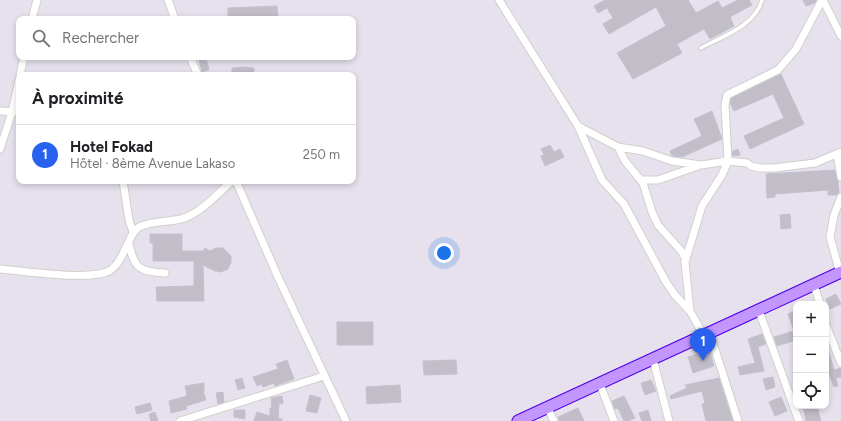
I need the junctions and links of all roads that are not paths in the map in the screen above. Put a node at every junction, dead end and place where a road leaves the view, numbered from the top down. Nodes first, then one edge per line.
1 (37, 0) edge
2 (168, 0) edge
3 (499, 0) edge
4 (762, 0) edge
5 (823, 0) edge
6 (33, 16) edge
7 (174, 16) edge
8 (841, 36) edge
9 (701, 48) dead end
10 (23, 60) edge
11 (191, 60) edge
12 (21, 72) edge
13 (197, 72) edge
14 (0, 111) edge
15 (16, 112) edge
16 (578, 126) junction
17 (618, 147) junction
18 (0, 150) edge
19 (839, 153) edge
20 (728, 162) junction
21 (700, 165) junction
22 (841, 177) edge
23 (641, 180) junction
24 (123, 184) edge
25 (228, 184) edge
26 (237, 184) edge
27 (841, 197) edge
28 (133, 232) junction
29 (129, 244) junction
30 (686, 260) junction
31 (0, 269) edge
32 (165, 273) dead end
33 (840, 273) edge
34 (814, 285) junction
35 (819, 301) edge
36 (690, 311) junction
37 (759, 311) junction
38 (829, 333) edge
39 (707, 335) junction
40 (653, 359) junction
41 (841, 363) edge
42 (324, 376) junction
43 (600, 384) junction
44 (547, 407) junction
45 (180, 421) edge
46 (346, 421) edge
47 (518, 421) edge
48 (554, 421) edge
49 (614, 421) edge
50 (669, 421) edge
51 (738, 421) edge
52 (799, 421) edge

1 - 6 street
2 - 7 street
3 - 16 street
4 - 9 lane
5 - 8 street
5 - 20 street
10 - 12 street
11 - 13 street
14 - 15 street
15 - 18 street
16 - 17 street
16 - 36 street
17 - 21 street
17 - 23 street
19 - 20 street
19 - 22 street
20 - 21 street
20 - 30 street
21 - 23 street
23 - 30 street
24 - 28 street
25 - 28 street
26 - 42 street
27 - 33 street
28 - 29 street
29 - 31 street
29 - 32 street
30 - 36 street
33 - 34 highway
34 - 35 street
34 - 37 highway
36 - 39 street
37 - 39 highway
37 - 52 street
38 - 41 street
39 - 40 highway
39 - 51 street
40 - 43 highway
40 - 50 street
42 - 45 street
42 - 46 street
43 - 44 highway
43 - 49 street
44 - 47 highway
44 - 48 street

